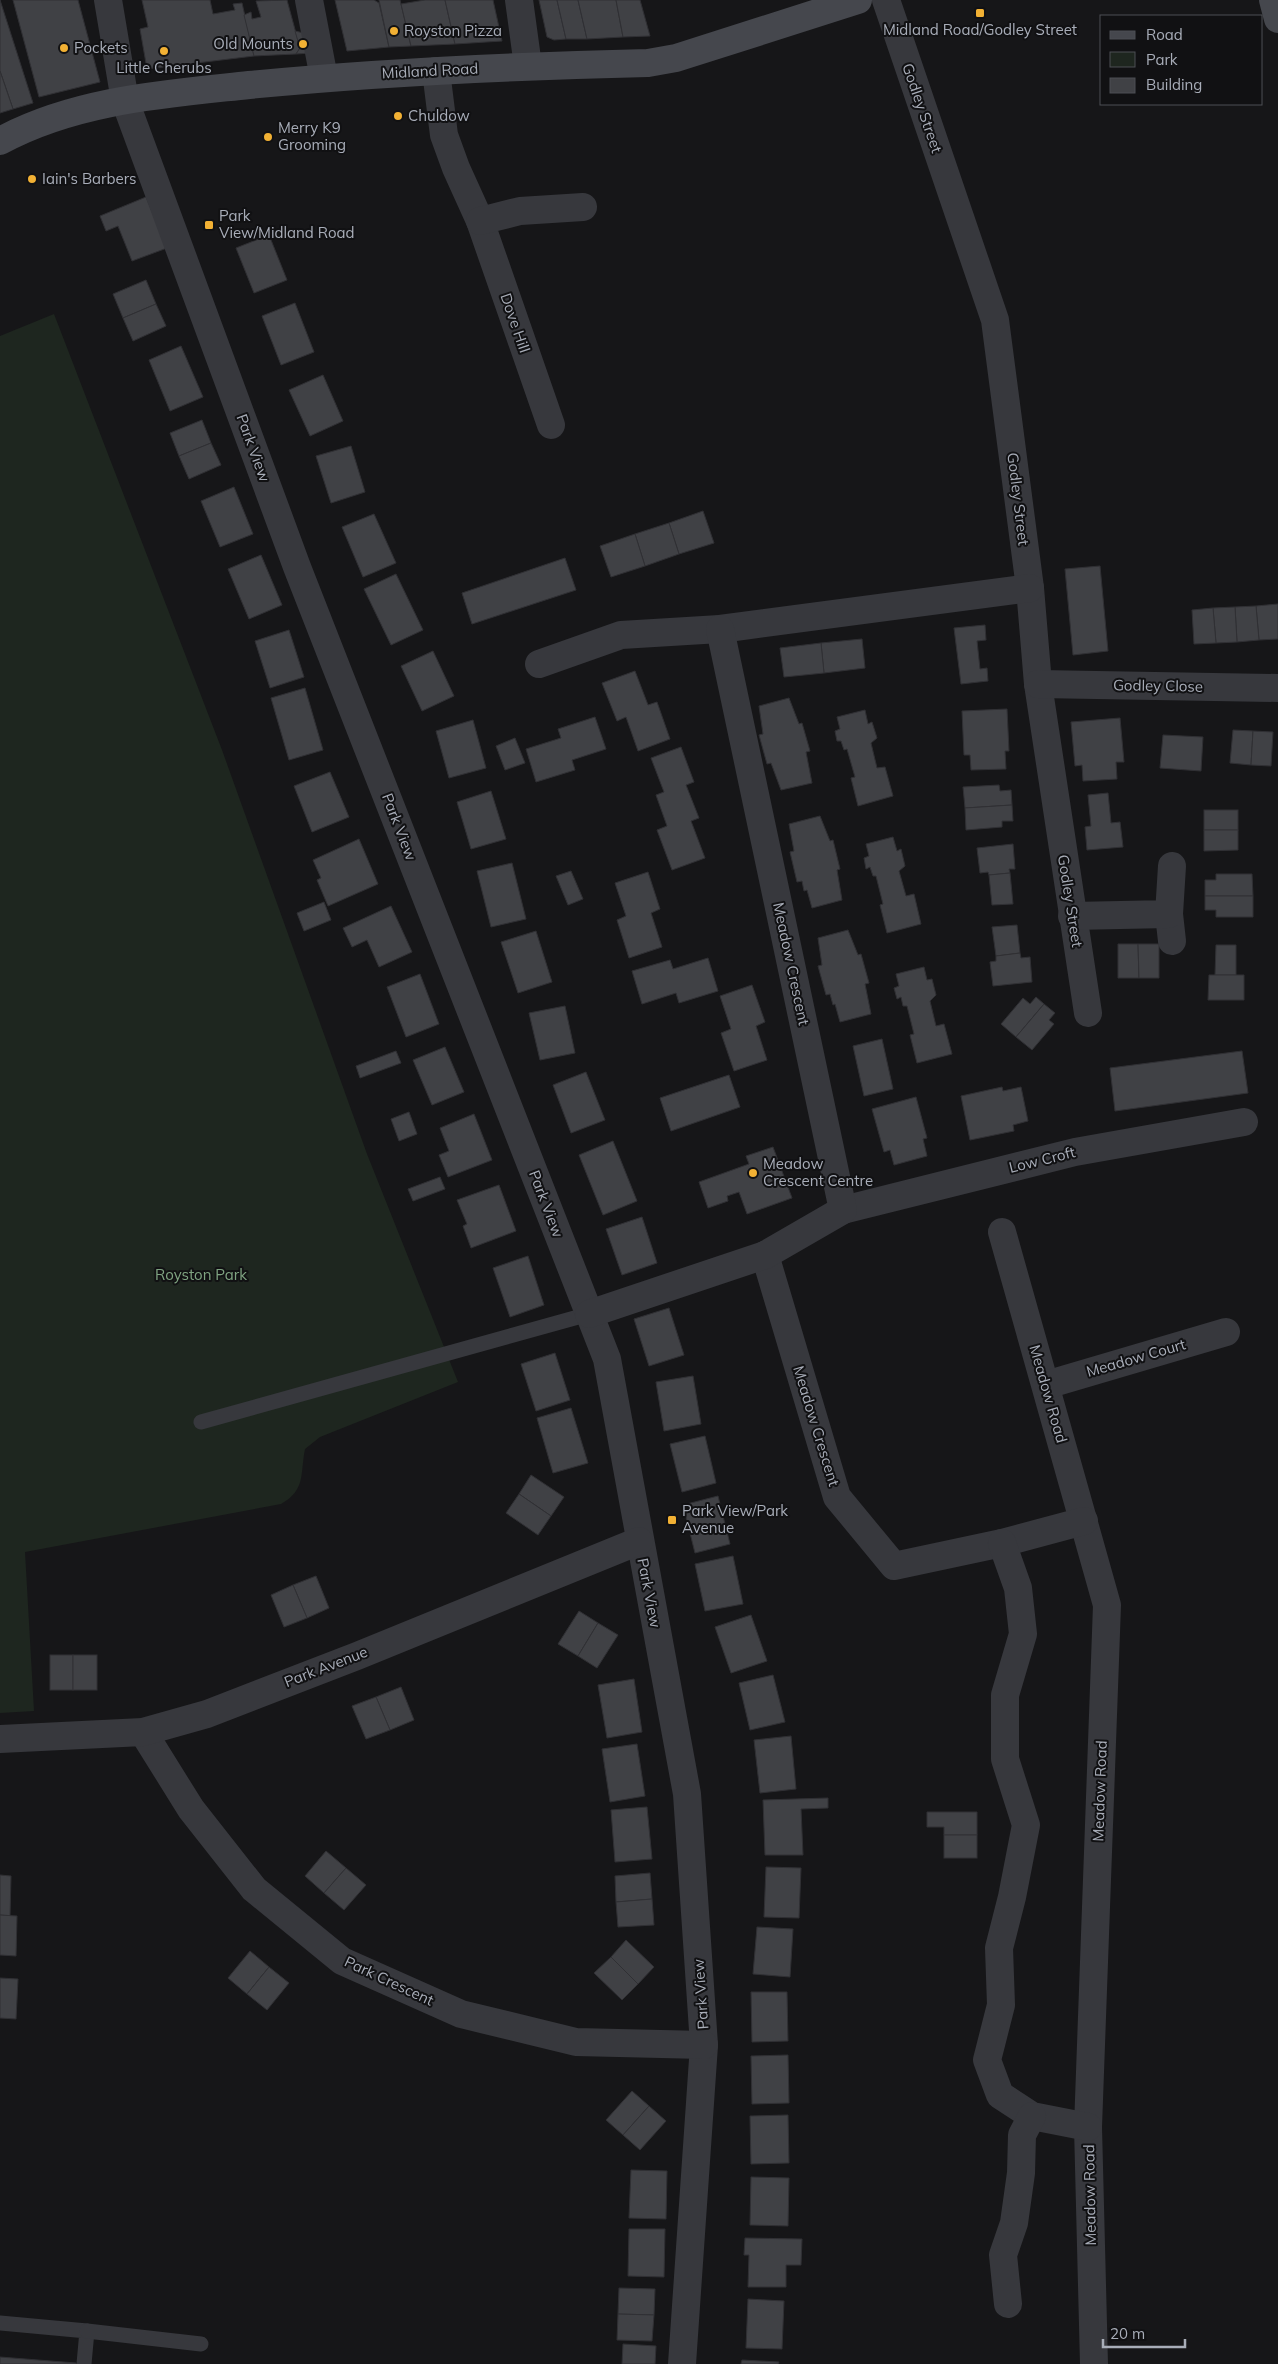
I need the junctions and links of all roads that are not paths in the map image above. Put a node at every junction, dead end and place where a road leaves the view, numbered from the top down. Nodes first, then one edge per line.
1 (108, 0) edge
2 (308, 0) edge
3 (519, 0) edge
4 (886, 0) edge
5 (1273, 0) edge
6 (842, 3) edge
7 (1278, 19) edge
8 (528, 66) junction
9 (436, 70) junction
10 (324, 78) junction
11 (126, 101) junction
12 (0, 140) edge
13 (583, 207) dead end
14 (480, 221) junction
15 (551, 425) dead end
16 (1030, 588) junction
17 (720, 629) junction
18 (539, 664) dead end
19 (1038, 684) junction
20 (1278, 688) edge
21 (1172, 866) dead end
22 (1169, 914) junction
23 (1072, 916) junction
24 (1172, 942) dead end
25 (1088, 1013) dead end
26 (1244, 1122) dead end
27 (843, 1210) junction
28 (1002, 1232) dead end
29 (765, 1255) junction
30 (589, 1314) junction
31 (1226, 1332) dead end
32 (1046, 1384) junction
33 (201, 1422) dead end
34 (1084, 1521) junction
35 (639, 1541) junction
36 (1002, 1543) junction
37 (143, 1732) junction
38 (0, 1739) edge
39 (704, 2045) junction
40 (1032, 2116) junction
41 (1088, 2127) junction
42 (1008, 2304) dead end
43 (0, 2323) edge
44 (87, 2331) junction
45 (201, 2344) dead end
46 (84, 2364) edge
47 (682, 2364) edge
48 (1094, 2364) edge

1 - 11 street, Park View
2 - 10 street
3 - 8 street
4 - 16 street, Godley Street
5 - 7 main road
6 - 8 main road, Midland Road
8 - 9 main road, Midland Road
9 - 10 main road, Midland Road
9 - 14 street, Dove Hill
10 - 11 main road, Midland Road
11 - 12 main road, Midland Road
11 - 30 street, Park View
13 - 14 street
14 - 15 street, Dove Hill
16 - 17 street
16 - 19 street, Godley Street
17 - 18 street
17 - 27 street, Meadow Crescent
19 - 20 street, Godley Close
19 - 23 street, Godley Street
21 - 22 street
22 - 23 street
22 - 24 street
23 - 25 street, Godley Street
26 - 27 street, Low Croft
27 - 29 street
28 - 32 street, Meadow Road
29 - 30 street
29 - 36 street, Meadow Crescent
30 - 33 lane
30 - 35 street, Park View
31 - 32 street, Meadow Court
32 - 34 street, Meadow Road
34 - 36 street, Meadow Crescent
34 - 41 street, Meadow Road
35 - 37 street, Park Avenue
35 - 39 street, Park View
36 - 40 street
37 - 38 street, Park Avenue
37 - 39 street, Park Crescent
39 - 47 street, Park View
40 - 41 street
40 - 42 street
41 - 48 street, Meadow Road
43 - 44 lane
44 - 45 lane
44 - 46 lane

